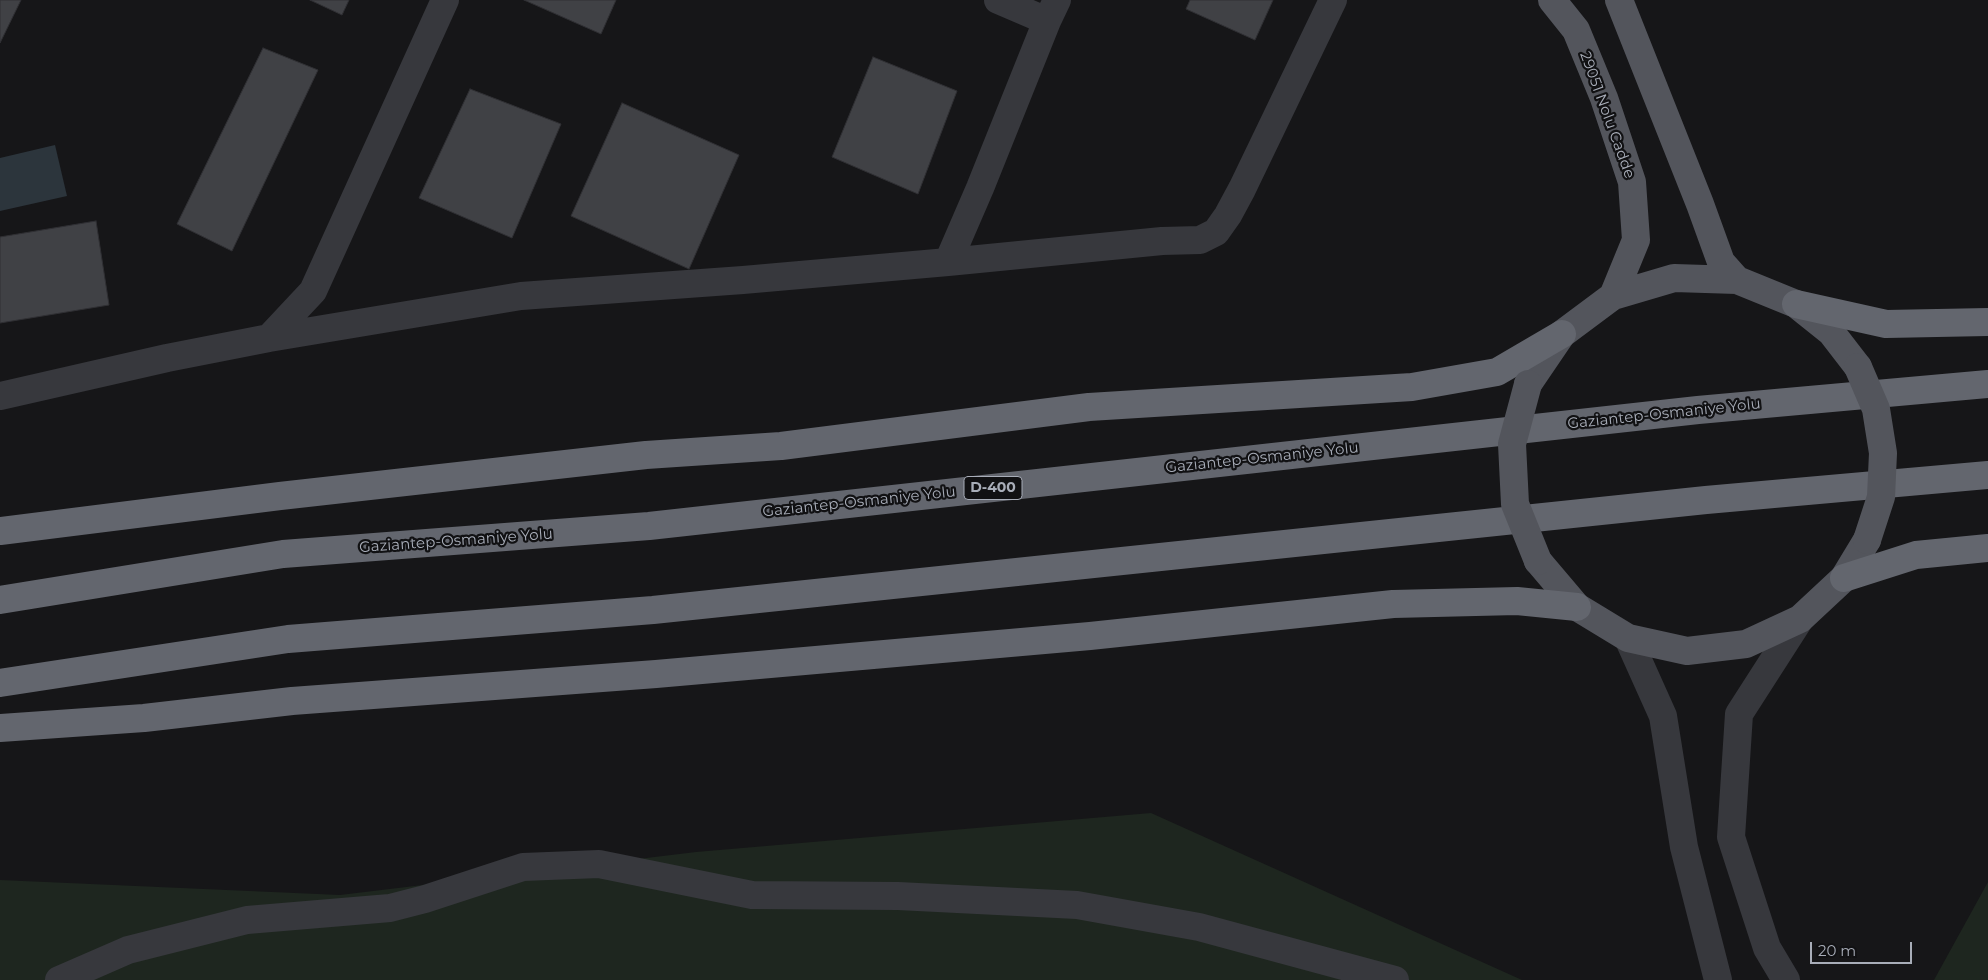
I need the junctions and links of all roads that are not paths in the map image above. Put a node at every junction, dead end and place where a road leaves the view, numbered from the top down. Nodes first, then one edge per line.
1 (445, 0) edge
2 (998, 0) edge
3 (1333, 0) edge
4 (1552, 0) edge
5 (1619, 0) edge
6 (1052, 10) edge
7 (948, 262) junction
8 (1737, 280) junction
9 (1613, 296) junction
10 (1796, 304) junction
11 (1988, 322) edge
12 (1562, 334) junction
13 (269, 338) junction
14 (1988, 384) edge
15 (0, 396) edge
16 (1988, 475) edge
17 (0, 531) edge
18 (1988, 548) edge
19 (1844, 578) junction
20 (0, 600) edge
21 (1577, 607) junction
22 (1800, 619) junction
23 (1628, 638) junction
24 (0, 683) edge
25 (0, 728) edge
26 (59, 980) edge
27 (1395, 980) edge
28 (1718, 980) edge
29 (1786, 980) edge

1 - 13 street
2 - 6 street
3 - 7 street
4 - 9 main road, 29051 Nolu Cadde
5 - 8 main road
6 - 7 street
7 - 13 street
8 - 9 main road
8 - 10 main road
9 - 12 main road
10 - 11 highway
10 - 19 main road, bridge
12 - 17 highway
12 - 21 main road, bridge
13 - 15 street
14 - 20 highway, Gaziantep-Osmaniye Yolu / D-400
16 - 24 highway
18 - 19 highway
19 - 22 main road
21 - 23 main road
21 - 25 highway
22 - 23 main road
22 - 29 street
23 - 28 street
26 - 27 street

